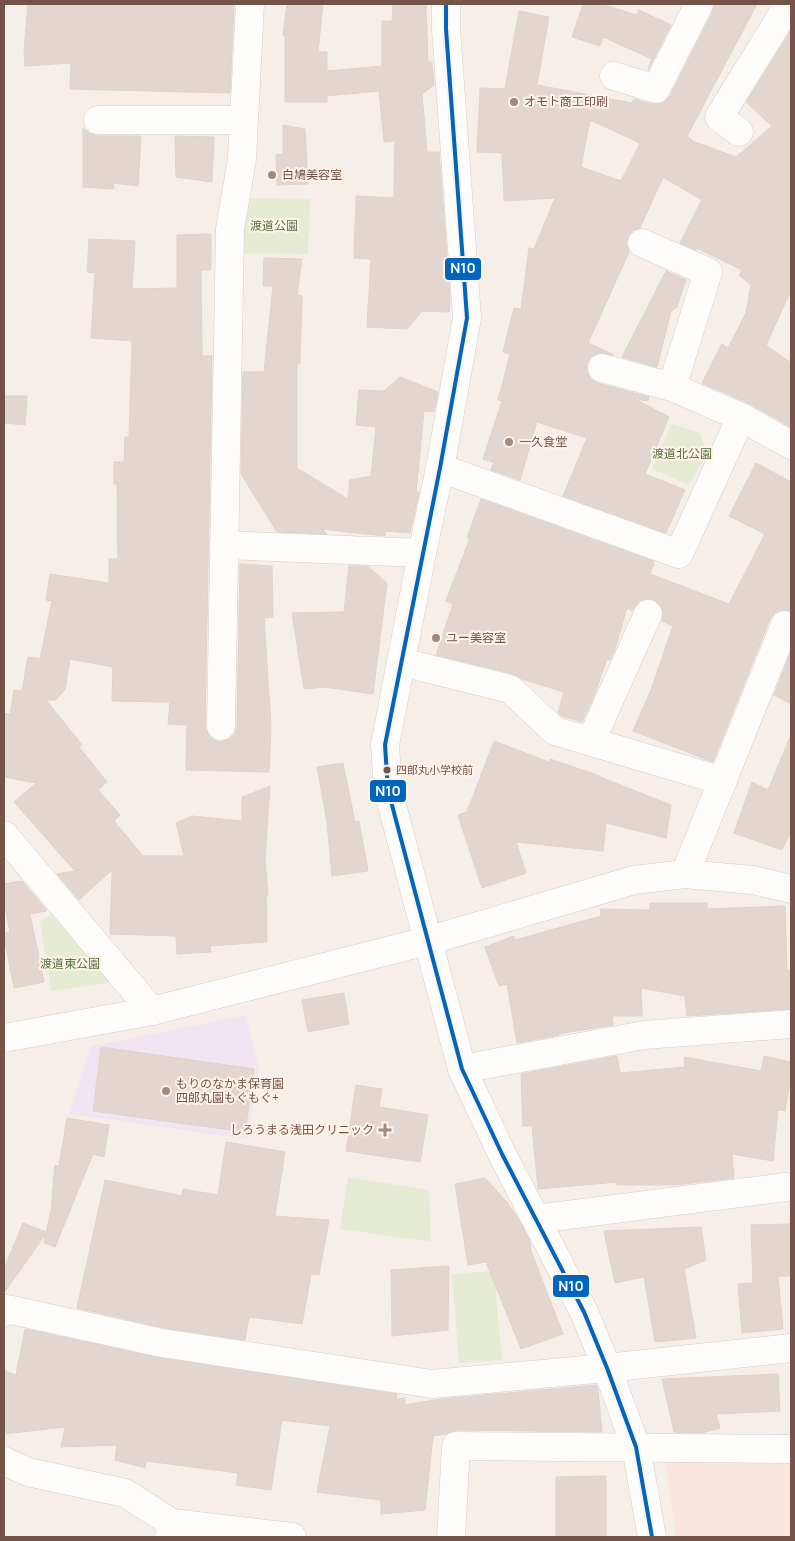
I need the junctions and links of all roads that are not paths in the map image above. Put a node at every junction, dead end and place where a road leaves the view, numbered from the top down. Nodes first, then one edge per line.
1 (250, 4) edge
2 (446, 4) edge
3 (699, 4) edge
4 (790, 4) edge
5 (614, 76) dead end
6 (98, 120) dead end
7 (244, 120) junction
8 (739, 132) dead end
9 (642, 242) dead end
10 (602, 368) dead end
11 (672, 386) junction
12 (742, 417) junction
13 (791, 445) edge
14 (440, 468) junction
15 (224, 546) junction
16 (422, 554) junction
17 (648, 614) dead end
18 (785, 625) dead end
19 (401, 662) junction
20 (221, 726) dead end
21 (591, 741) junction
22 (723, 781) junction
23 (4, 835) edge
24 (685, 874) junction
25 (791, 889) edge
26 (426, 941) junction
27 (152, 1011) junction
28 (791, 1024) edge
29 (4, 1038) edge
30 (462, 1069) junction
31 (786, 1187) dead end
32 (536, 1219) junction
33 (4, 1312) edge
34 (791, 1348) edge
35 (607, 1368) junction
36 (636, 1448) junction
37 (791, 1449) edge
38 (4, 1461) edge
39 (170, 1530) edge
40 (292, 1537) edge
41 (451, 1537) edge
42 (652, 1537) edge

1 - 7 street
2 - 14 street
3 - 5 street
4 - 8 street
6 - 7 street
7 - 15 street
9 - 11 street
10 - 11 street
11 - 12 street
12 - 13 street
12 - 14 street
14 - 16 street
15 - 16 street
15 - 20 street
16 - 19 street
17 - 21 street
18 - 22 street
19 - 21 street
19 - 26 street
21 - 22 street
22 - 24 street
23 - 27 street
24 - 25 street
24 - 26 street
26 - 27 street
26 - 30 street
27 - 29 street
28 - 30 street
30 - 32 street
31 - 32 street
32 - 35 street
33 - 35 street
34 - 35 street
35 - 36 street
36 - 37 street
36 - 41 street
36 - 42 street
38 - 39 street
39 - 40 street

